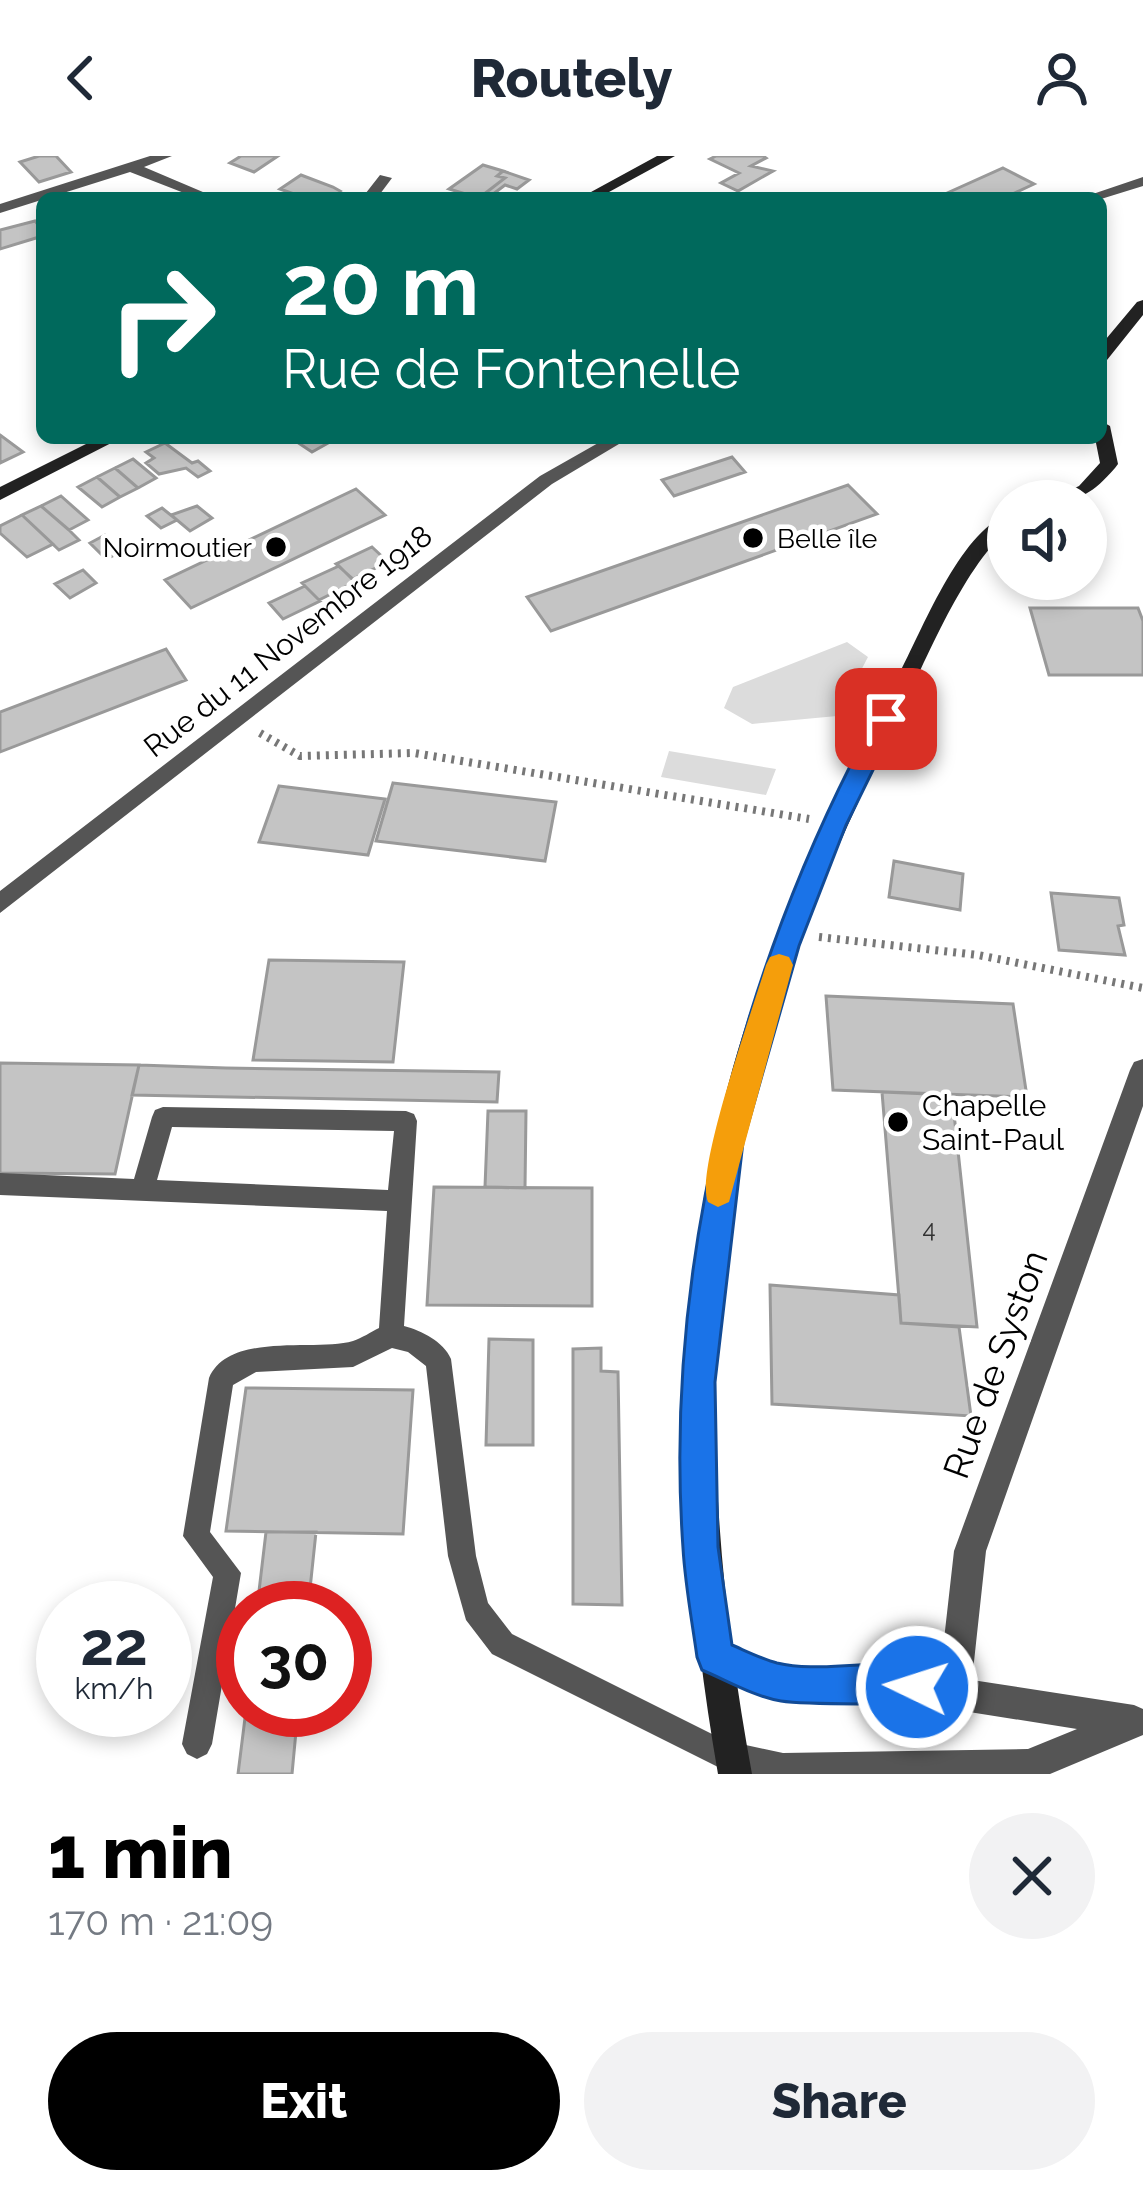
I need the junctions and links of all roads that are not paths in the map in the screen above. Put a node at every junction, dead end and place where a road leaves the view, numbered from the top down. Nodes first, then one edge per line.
1 (165, 156) edge
2 (668, 156) edge
3 (130, 167) junction
4 (385, 178) dead end
5 (1143, 182) edge
6 (53, 192) edge
7 (195, 192) edge
8 (374, 192) edge
9 (599, 192) edge
10 (1107, 192) edge
11 (36, 197) edge
12 (0, 209) edge
13 (1143, 305) edge
14 (1107, 349) edge
15 (100, 444) edge
16 (609, 444) edge
17 (1105, 444) edge
18 (1094, 480) edge
19 (0, 494) edge
20 (987, 537) edge
21 (0, 904) edge
22 (1143, 1070) edge
23 (0, 1184) edge
24 (143, 1190) junction
25 (399, 1201) junction
26 (391, 1335) junction
27 (715, 1657) junction
28 (954, 1692) junction
29 (1139, 1721) edge
30 (197, 1744) dead end
31 (733, 1767) edge
32 (1017, 1770) edge

1 - 3 street
2 - 9 street
3 - 6 street
3 - 7 street
4 - 8 street
5 - 10 street
11 - 12 street
13 - 14 street
15 - 19 street
16 - 21 street, Rue du 11 Novembre 1918
17 - 18 street
20 - 27 street
22 - 28 street, Rue de Syston
23 - 24 lane
24 - 25 lane
24 - 25 lane
25 - 26 lane
26 - 30 lane
26 - 31 lane
27 - 28 street
27 - 31 street
28 - 29 street
29 - 32 street
31 - 32 street

